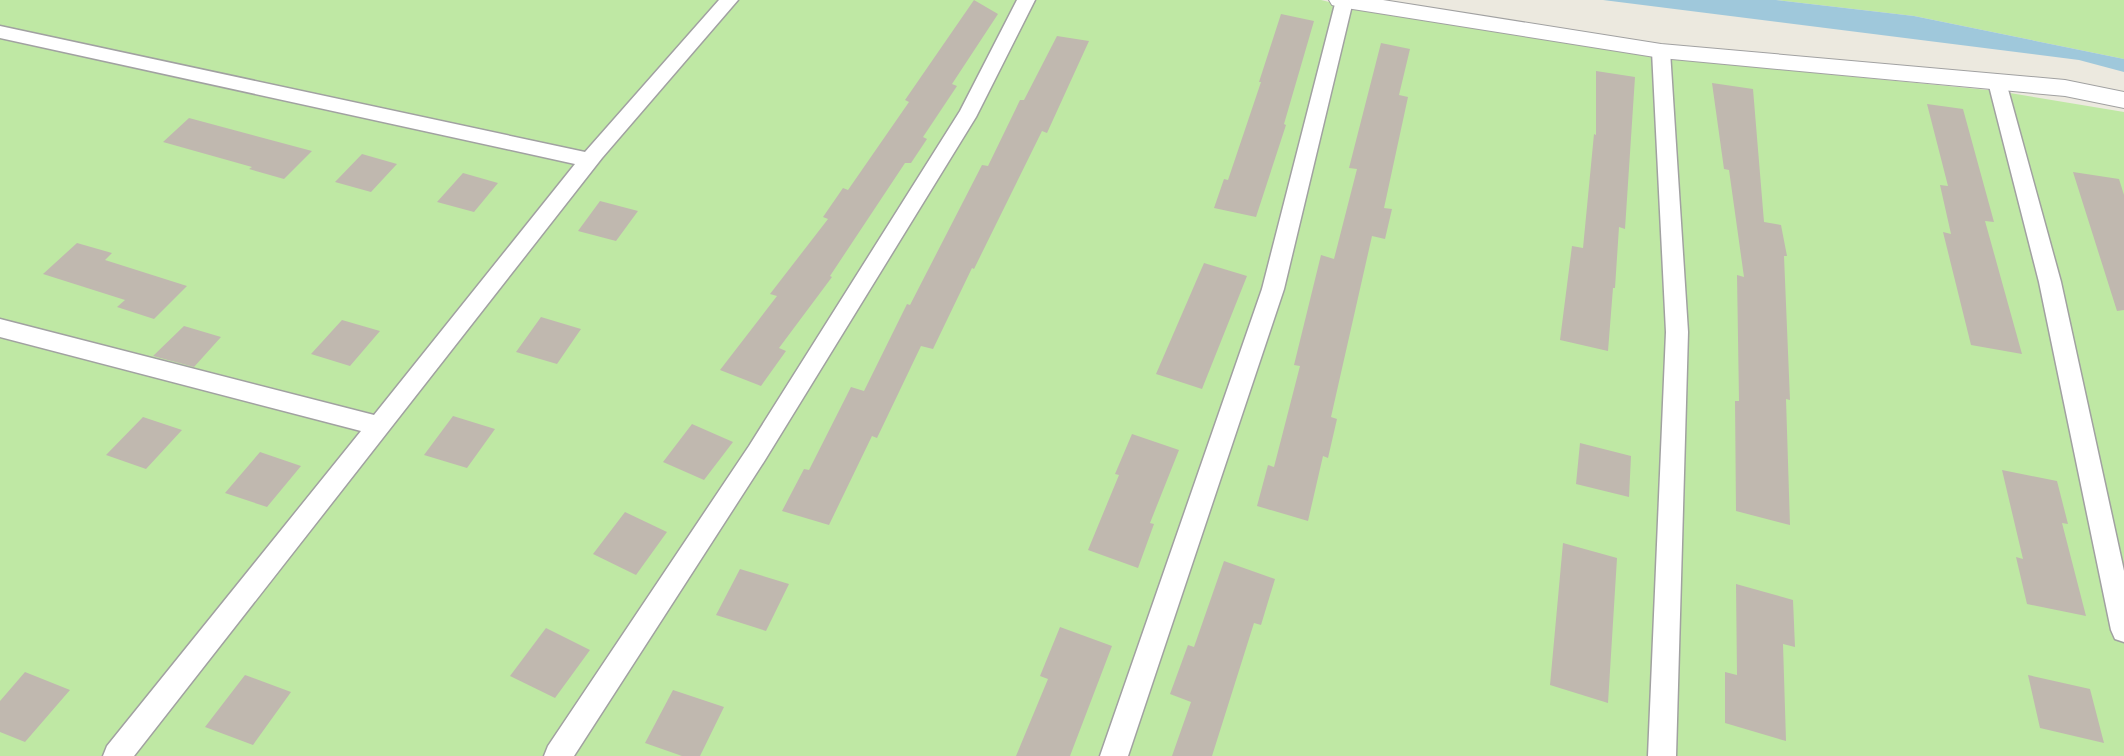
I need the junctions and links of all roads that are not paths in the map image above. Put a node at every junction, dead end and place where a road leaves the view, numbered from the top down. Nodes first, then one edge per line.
1 (729, 0) edge
2 (1026, 0) edge
3 (1342, 0) edge
4 (0, 32) edge
5 (1660, 51) junction
6 (1996, 82) junction
7 (2124, 100) edge
8 (589, 160) junction
9 (0, 328) edge
10 (379, 426) junction
11 (2124, 630) edge
12 (117, 756) edge
13 (558, 756) edge
14 (1114, 756) edge
15 (1662, 756) edge

1 - 8 lane
2 - 13 lane
3 - 5 street
3 - 14 lane
4 - 8 lane
5 - 6 street
5 - 15 lane
6 - 7 street
6 - 11 lane
8 - 10 lane
9 - 10 lane
10 - 12 lane

